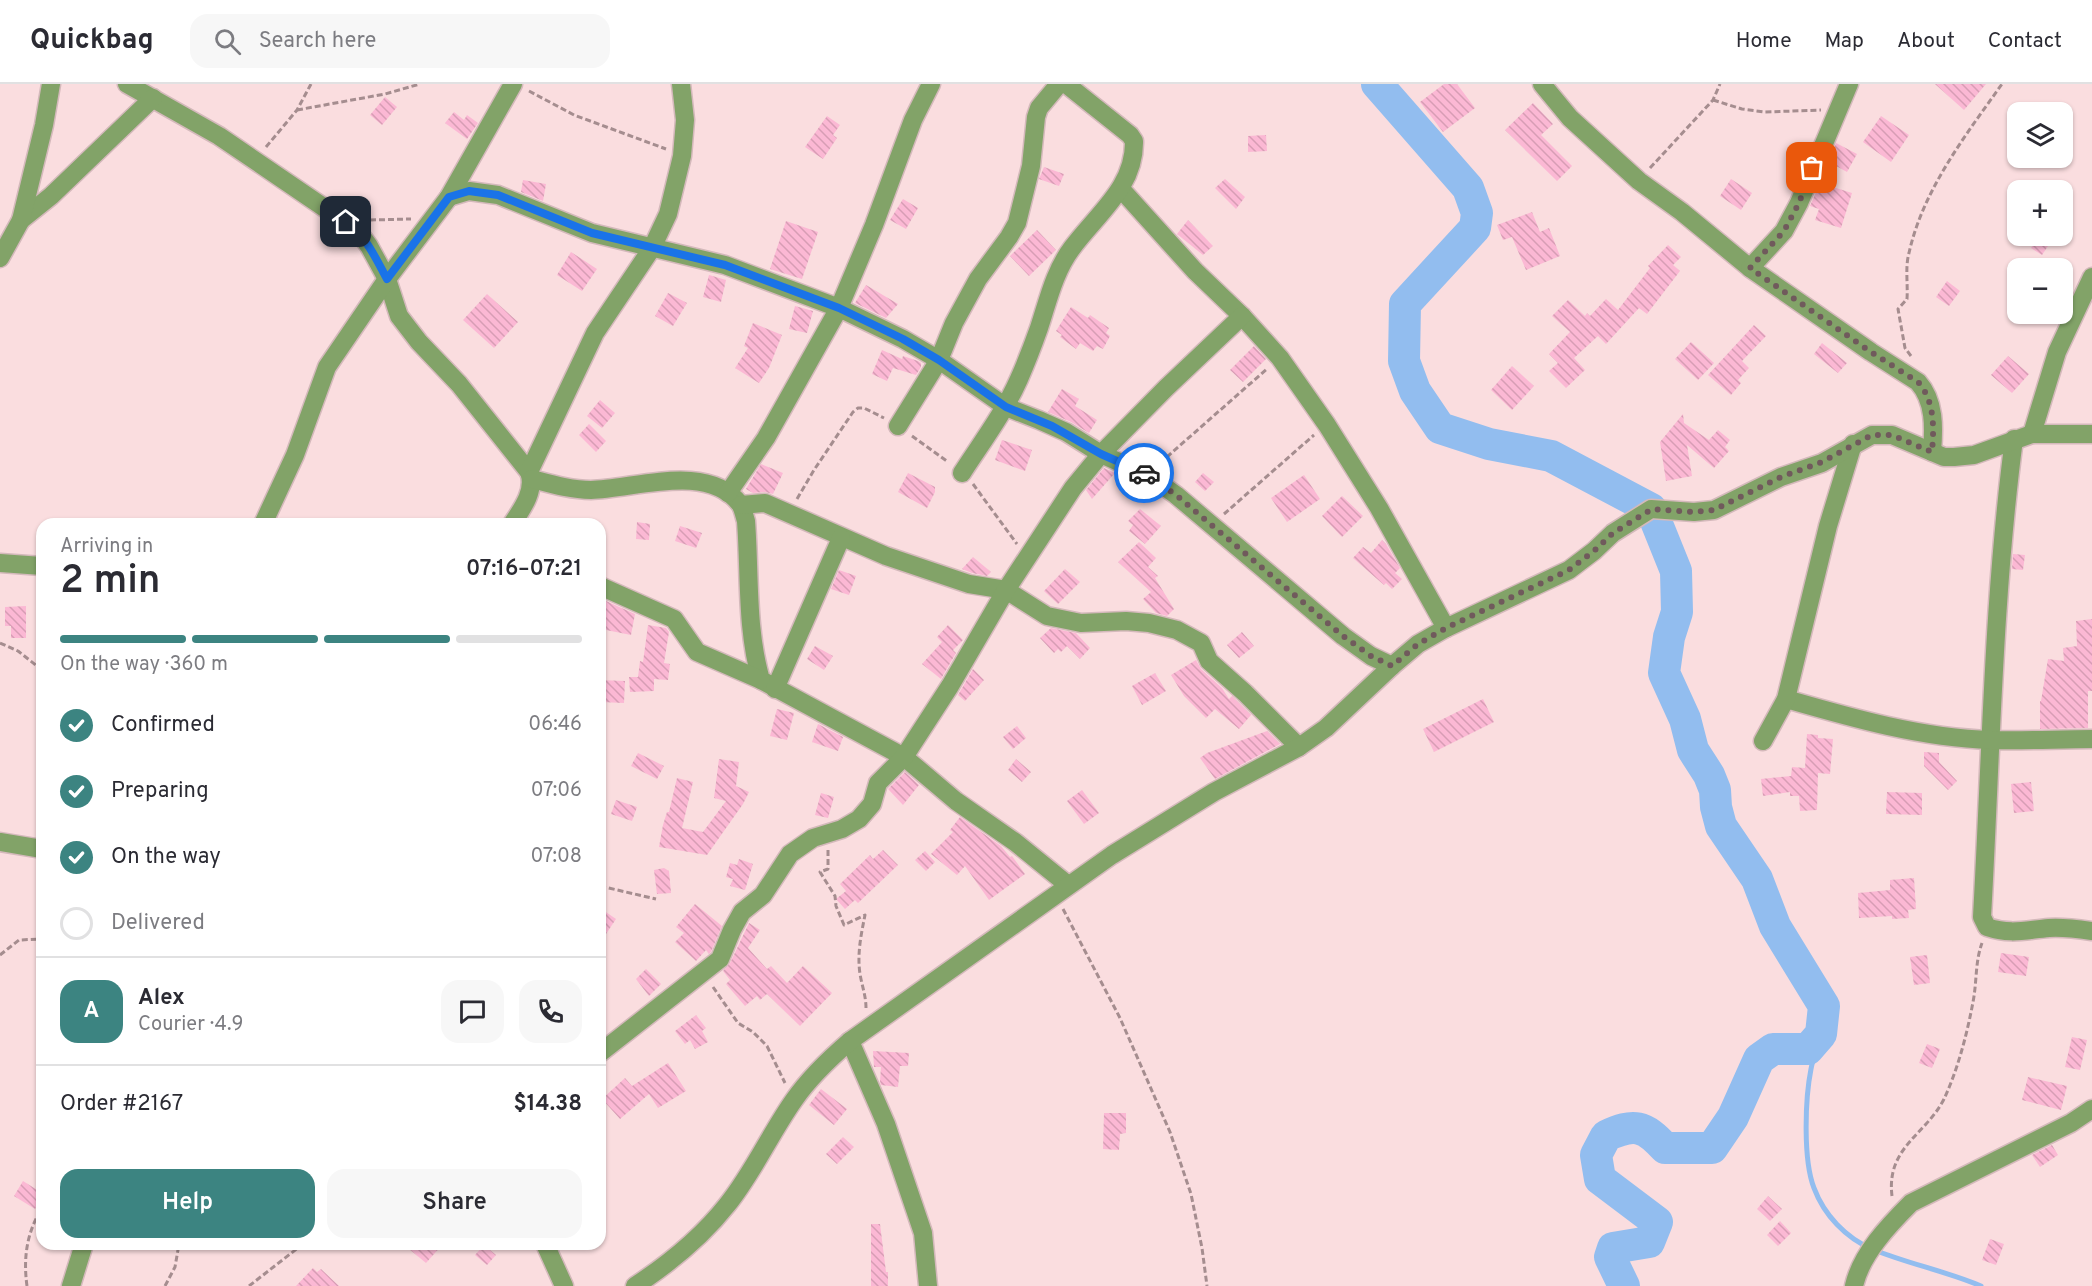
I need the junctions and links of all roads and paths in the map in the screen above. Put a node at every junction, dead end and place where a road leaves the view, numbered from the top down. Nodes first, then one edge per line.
1 (51, 84) edge
2 (127, 84) edge
3 (311, 84) edge
4 (420, 84) edge
5 (681, 84) edge
6 (931, 84) edge
7 (1059, 84) edge
8 (1066, 84) edge
9 (1542, 84) edge
10 (1720, 84) edge
11 (1849, 84) edge
12 (2002, 84) edge
13 (519, 86) edge
14 (153, 99) junction
15 (1713, 100) junction
16 (297, 110) junction
17 (1839, 111) junction
18 (682, 156) junction
19 (255, 160) junction
20 (1639, 181) junction
21 (1121, 189) junction
22 (449, 197) junction
23 (434, 216) junction
24 (363, 219) dead end
25 (21, 220) junction
26 (652, 248) junction
27 (0, 258) edge
28 (1750, 268) junction
29 (2092, 277) edge
30 (387, 279) junction
31 (839, 308) junction
32 (1242, 316) junction
33 (1280, 358) junction
34 (939, 360) junction
35 (1918, 382) junction
36 (1006, 407) junction
37 (1327, 424) junction
38 (898, 426) junction
39 (2032, 434) junction
40 (2092, 434) edge
41 (2014, 439) junction
42 (1853, 444) junction
43 (1932, 452) junction
44 (1101, 454) junction
45 (962, 473) junction
46 (1148, 475) junction
47 (531, 476) junction
48 (735, 499) junction
49 (789, 514) junction
50 (266, 518) edge
51 (515, 518) edge
52 (1211, 525) junction
53 (841, 538) junction
54 (1027, 558) junction
55 (0, 563) edge
56 (36, 566) edge
57 (606, 589) edge
58 (1006, 590) junction
59 (1446, 628) junction
60 (0, 643) edge
61 (36, 665) edge
62 (1392, 666) junction
63 (768, 684) junction
64 (1786, 699) junction
65 (2092, 739) edge
66 (1990, 740) junction
67 (1763, 741) dead end
68 (1299, 747) junction
69 (904, 757) junction
70 (827, 833) junction
71 (0, 842) edge
72 (36, 848) edge
73 (606, 887) edge
74 (1061, 890) junction
75 (656, 899) dead end
76 (1988, 927) junction
77 (2092, 932) edge
78 (36, 939) edge
79 (0, 955) edge
80 (704, 973) junction
81 (865, 1014) dead end
82 (850, 1041) junction
83 (606, 1048) edge
84 (793, 1101) junction
85 (2092, 1109) edge
86 (36, 1218) edge
87 (1895, 1219) junction
88 (82, 1250) edge
89 (178, 1250) edge
90 (295, 1250) edge
91 (548, 1250) edge
92 (27, 1286) edge
93 (71, 1286) edge
94 (165, 1286) edge
95 (249, 1286) edge
96 (564, 1286) edge
97 (635, 1286) edge
98 (928, 1286) edge
99 (1207, 1286) edge
100 (1854, 1286) edge

1 - 25 street
2 - 14 street
3 - 16 path
4 - 16 path
5 - 18 street
6 - 31 street
7 - 34 street
8 - 21 street
9 - 20 street
10 - 15 path
11 - 17 street
12 - 35 path
13 - 18 path
13 - 22 street
14 - 19 street
14 - 25 street
15 - 17 path
15 - 20 path
16 - 19 path
17 - 28 street
18 - 26 street
19 - 30 street
20 - 28 street
21 - 32 street
21 - 36 street
22 - 23 street
22 - 26 street
23 - 24 path
23 - 30 street
25 - 27 street
26 - 31 street
26 - 47 street
28 - 35 street
29 - 39 street
30 - 47 street
30 - 50 street
31 - 34 street
31 - 48 street
32 - 33 street
32 - 44 street
33 - 37 street
33 - 46 path
34 - 36 street
34 - 38 street
35 - 43 street
36 - 44 street
36 - 45 street
37 - 52 path
37 - 59 street
38 - 45 path
38 - 49 path
39 - 40 street
39 - 41 street
41 - 43 street
41 - 66 street
42 - 43 street
42 - 59 street
42 - 64 street
44 - 46 street
44 - 54 street
45 - 54 path
46 - 52 street
47 - 48 street
47 - 51 street
48 - 49 street
48 - 63 street
49 - 53 street
52 - 62 street
53 - 58 street
53 - 63 street
54 - 58 street
55 - 56 street
57 - 63 street
58 - 68 street
58 - 69 street
59 - 62 street
60 - 61 path
62 - 68 street
63 - 69 street
64 - 66 street
64 - 67 street
65 - 66 street
66 - 76 street
68 - 74 street
69 - 70 street
69 - 74 street
70 - 80 street
70 - 81 path
71 - 72 street
73 - 75 path
74 - 82 street
74 - 99 path
76 - 77 street
76 - 87 path
78 - 79 path
80 - 83 street
80 - 84 path
82 - 84 street
82 - 98 street
84 - 97 street
85 - 87 street
86 - 92 path
87 - 100 street
88 - 93 street
89 - 94 path
90 - 95 path
91 - 96 street

